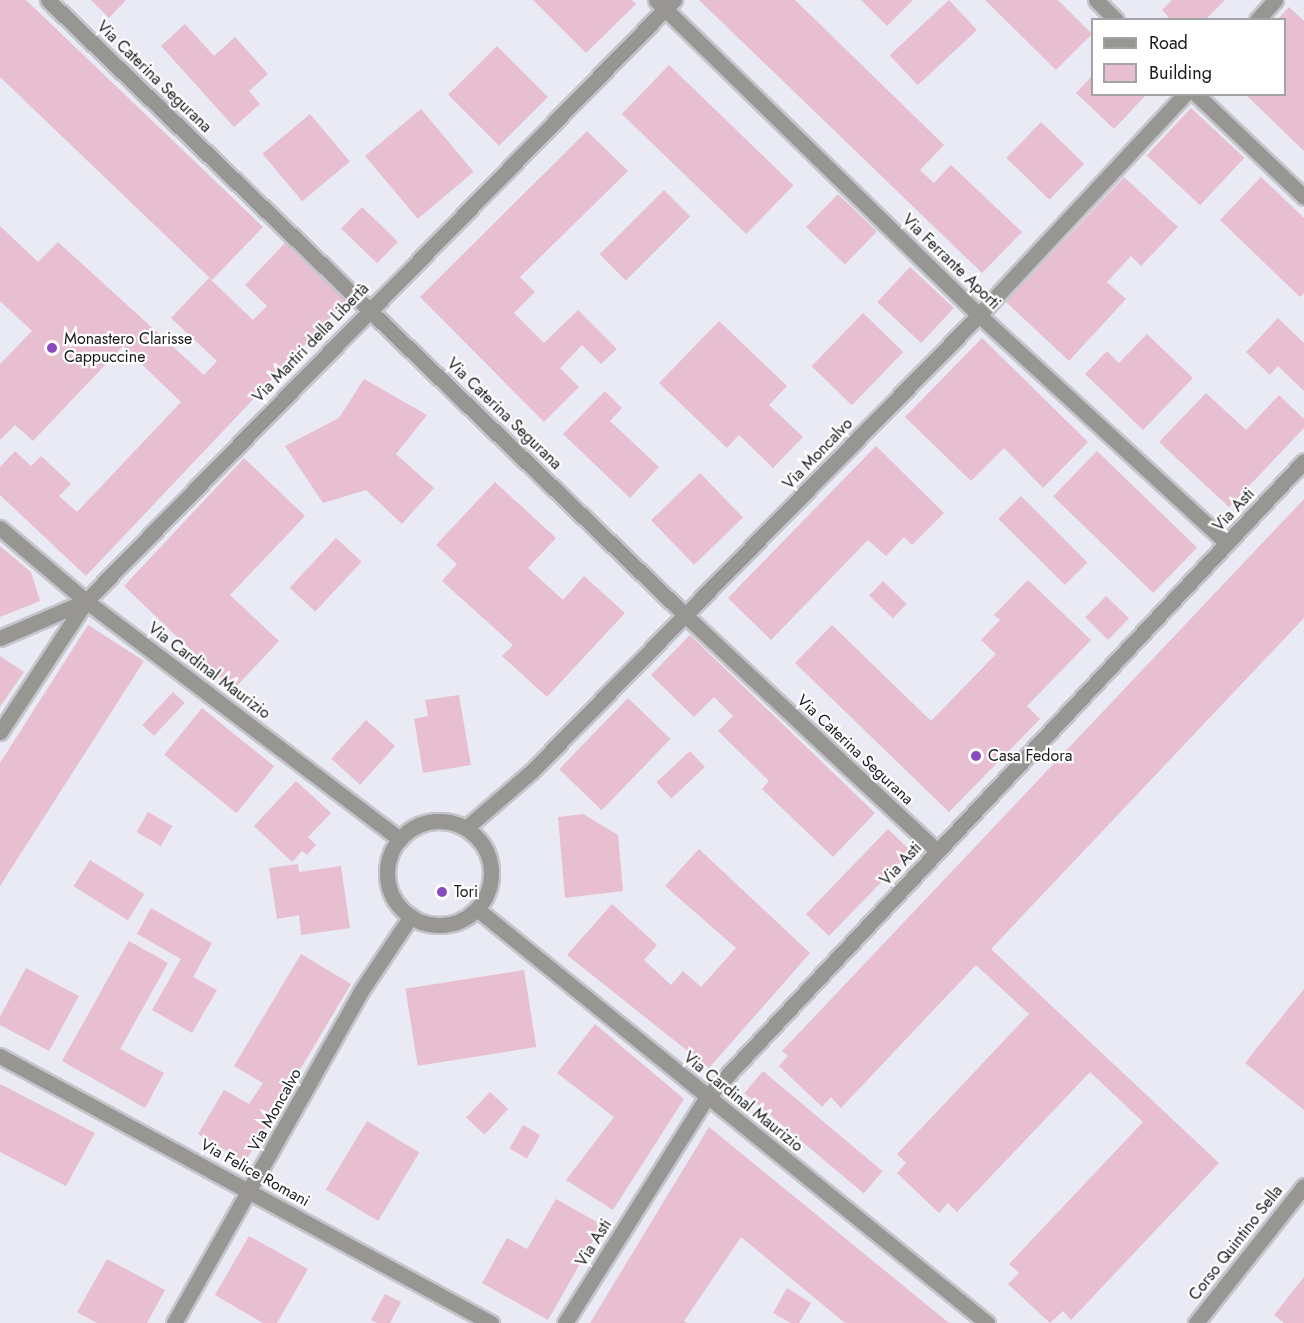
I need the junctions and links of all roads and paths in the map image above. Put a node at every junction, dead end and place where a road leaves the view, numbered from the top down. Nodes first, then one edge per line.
1 (48, 0) edge
2 (1096, 0) edge
3 (1275, 0) edge
4 (665, 3) edge
5 (1114, 18) edge
6 (1259, 18) edge
7 (1183, 96) edge
8 (1198, 96) edge
9 (1304, 197) edge
10 (369, 308) junction
11 (979, 315) junction
12 (1304, 461) edge
13 (0, 528) edge
14 (1227, 543) junction
15 (86, 601) junction
16 (685, 615) junction
17 (0, 638) edge
18 (0, 732) edge
19 (466, 828) junction
20 (400, 839) junction
21 (937, 852) junction
22 (477, 909) junction
23 (411, 916) junction
24 (0, 1056) edge
25 (707, 1097) junction
26 (1304, 1186) edge
27 (250, 1191) junction
28 (174, 1323) edge
29 (491, 1323) edge
30 (565, 1323) edge
31 (987, 1323) edge
32 (1196, 1323) edge

1 - 10 street, Via Caterina Segurana
2 - 5 street
3 - 6 street
4 - 10 street, Via Martiri della Libertà
4 - 11 street, Via Ferrante Aporti
7 - 11 street, Via Moncalvo
8 - 9 street
10 - 15 street, Via Martiri della Libertà
10 - 16 street, Via Caterina Segurana
11 - 14 street, Via Ferrante Aporti
11 - 16 street, Via Moncalvo
12 - 14 street, Via Asti
13 - 15 street, Via Cardinal Maurizio
14 - 21 street, Via Asti
15 - 17 street
15 - 18 street, Via Martiri della Libertà
15 - 20 street, Via Cardinal Maurizio
16 - 19 street, Via Moncalvo
16 - 21 street, Via Caterina Segurana
19 - 20 street
19 - 22 street
20 - 23 street
21 - 25 street, Via Asti
22 - 23 street
22 - 25 street, Via Cardinal Maurizio
23 - 27 street, Via Moncalvo
24 - 27 street, Via Felice Romani
25 - 30 street, Via Asti
25 - 31 street, Via Cardinal Maurizio
26 - 32 street, Corso Quintino Sella
27 - 28 street, Via Moncalvo
27 - 29 street, Via Felice Romani

